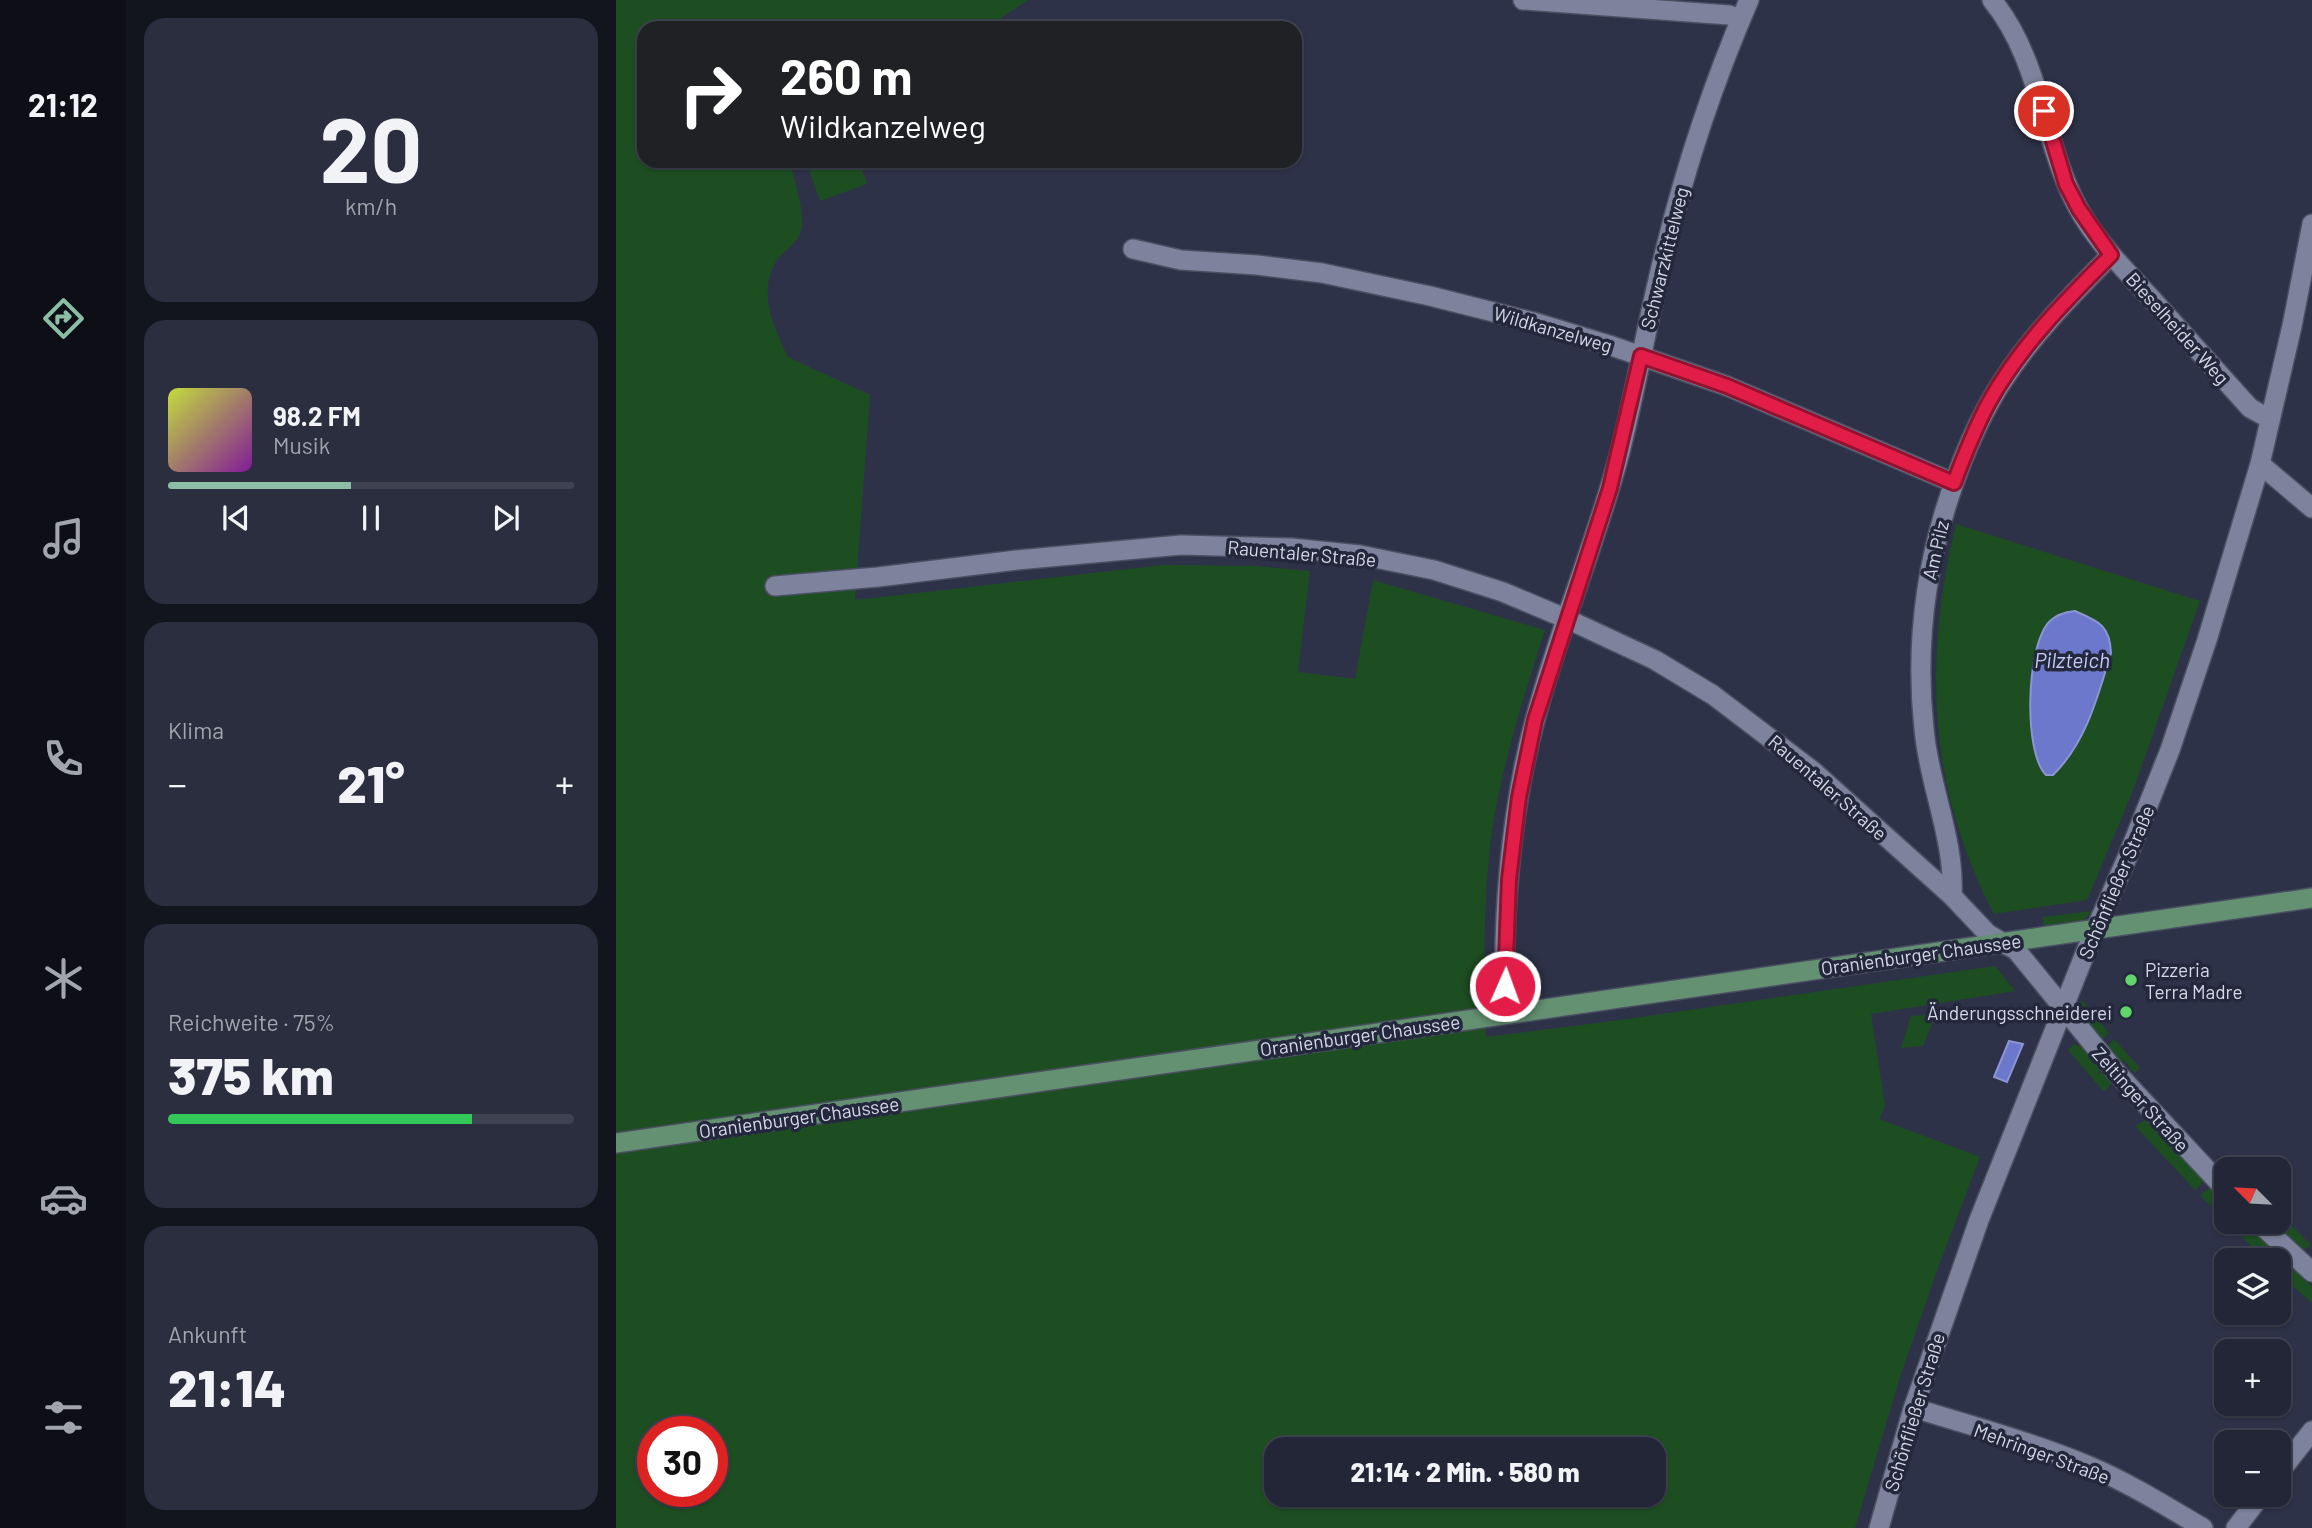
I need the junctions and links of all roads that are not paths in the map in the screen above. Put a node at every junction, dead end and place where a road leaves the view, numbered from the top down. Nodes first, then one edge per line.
1 (1523, 0) edge
2 (1749, 0) edge
3 (1992, 0) edge
4 (1741, 19) junction
5 (2312, 224) edge
6 (1133, 249) dead end
7 (2111, 255) junction
8 (1641, 356) junction
9 (2270, 419) junction
10 (2260, 464) junction
11 (1954, 483) junction
12 (2312, 508) edge
13 (775, 586) dead end
14 (1567, 618) junction
15 (1952, 895) junction
16 (2312, 898) edge
17 (2096, 929) junction
18 (2003, 943) junction
19 (2064, 1011) junction
20 (1506, 1014) junction
21 (616, 1143) edge
22 (2214, 1177) edge
23 (2271, 1234) edge
24 (2312, 1272) edge
25 (1914, 1408) junction
26 (2312, 1431) edge
27 (2291, 1458) edge
28 (2252, 1507) edge
29 (1879, 1528) edge
30 (2203, 1528) edge
31 (2236, 1528) edge

1 - 4 street
2 - 4 street, Schwarzkittelweg
3 - 7 street, Bieselheider Weg
4 - 8 street, Schwarzkittelweg
5 - 9 street, Schönfließer Straße
6 - 8 street, Wildkanzelweg
7 - 9 street, Bieselheider Weg
7 - 11 street, Am Pilz
8 - 11 street, Wildkanzelweg
8 - 14 street, Schwarzkittelweg
9 - 10 street, Schönfließer Straße
10 - 12 street
10 - 17 street, Schönfließer Straße
11 - 15 street, Am Pilz
13 - 14 street, Rauentaler Straße
14 - 15 street, Rauentaler Straße
14 - 20 street, Schwarzkittelweg
15 - 18 street, Rauentaler Straße
16 - 17 main road, Oranienburger Chaussee
17 - 18 main road, Oranienburger Chaussee
17 - 19 street, Schönfließer Straße
18 - 19 street, Zeltinger Straße
18 - 20 main road, Oranienburger Chaussee
19 - 22 street, Zeltinger Straße
19 - 25 street, Schönfließer Straße
20 - 21 main road, Oranienburger Chaussee
23 - 24 street
25 - 29 street, Schönfließer Straße
25 - 30 street, Mehringer Straße
26 - 27 street
28 - 31 street

